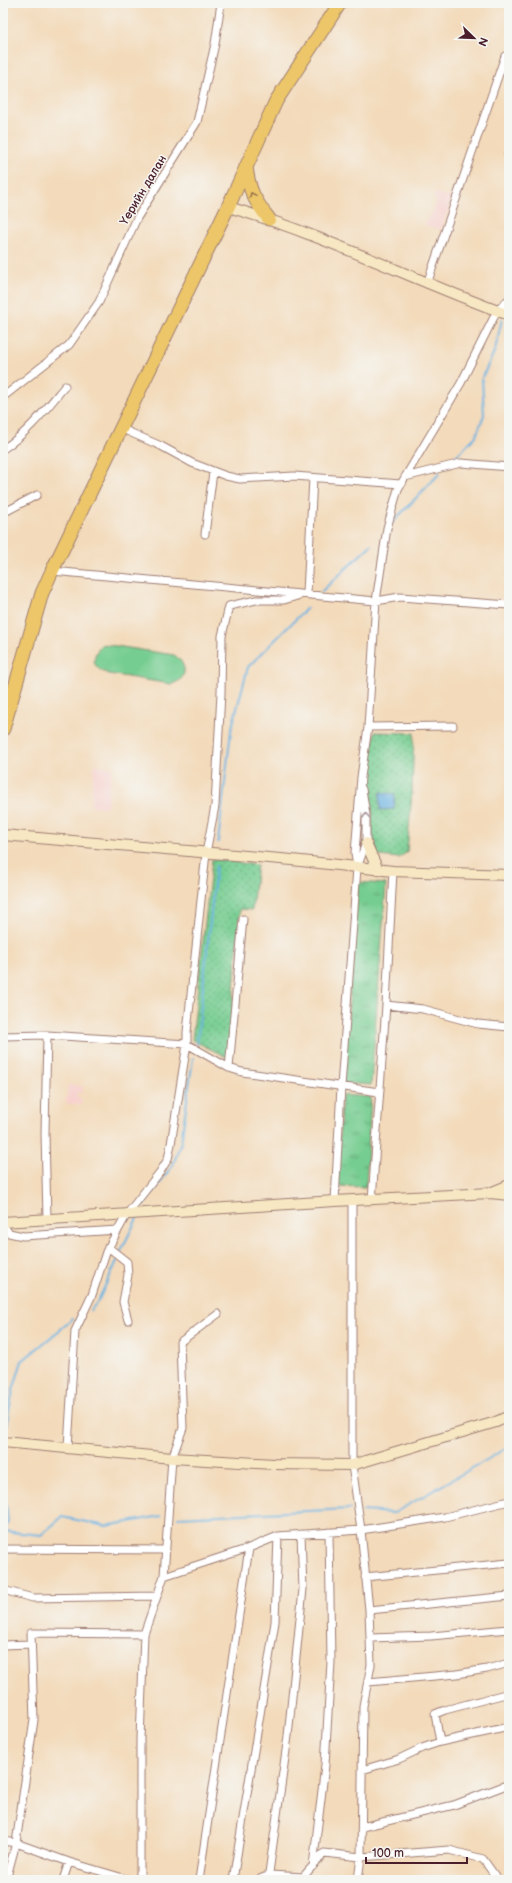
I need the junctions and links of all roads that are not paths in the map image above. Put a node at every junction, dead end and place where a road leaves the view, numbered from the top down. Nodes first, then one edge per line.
1 (221, 3) edge
2 (340, 3) edge
3 (505, 56) dead end
4 (246, 167) junction
5 (228, 207) junction
6 (269, 219) junction
7 (427, 284) junction
8 (509, 299) edge
9 (497, 310) junction
10 (509, 315) edge
11 (65, 386) dead end
12 (3, 397) edge
13 (120, 428) junction
14 (3, 449) edge
15 (509, 467) edge
16 (213, 472) junction
17 (405, 477) junction
18 (313, 478) junction
19 (401, 484) junction
20 (37, 495) dead end
21 (3, 513) edge
22 (205, 534) dead end
23 (52, 571) junction
24 (307, 593) junction
25 (376, 601) junction
26 (509, 605) edge
27 (453, 726) dead end
28 (368, 727) junction
29 (3, 729) edge
30 (361, 777) junction
31 (3, 835) edge
32 (366, 843) junction
33 (206, 853) junction
34 (357, 868) junction
35 (378, 870) junction
36 (393, 871) junction
37 (509, 875) edge
38 (243, 919) dead end
39 (386, 1005) junction
40 (509, 1027) edge
41 (3, 1036) edge
42 (47, 1036) junction
43 (188, 1044) junction
44 (229, 1068) junction
45 (341, 1087) junction
46 (380, 1092) junction
47 (509, 1185) edge
48 (490, 1193) junction
49 (509, 1195) edge
50 (372, 1200) junction
51 (335, 1201) junction
52 (352, 1201) junction
53 (126, 1214) junction
54 (47, 1219) junction
55 (3, 1224) edge
56 (118, 1230) junction
57 (108, 1247) junction
58 (218, 1314) dead end
59 (128, 1320) dead end
60 (509, 1416) edge
61 (3, 1442) edge
62 (68, 1447) junction
63 (172, 1458) junction
64 (352, 1465) junction
65 (509, 1501) edge
66 (361, 1530) junction
67 (329, 1532) junction
68 (301, 1534) junction
69 (278, 1536) junction
70 (249, 1548) junction
71 (3, 1549) edge
72 (166, 1550) junction
73 (509, 1563) edge
74 (164, 1576) junction
75 (365, 1577) junction
76 (3, 1590) edge
77 (157, 1596) junction
78 (509, 1596) edge
79 (369, 1610) junction
80 (509, 1629) edge
81 (144, 1634) junction
82 (370, 1638) junction
83 (31, 1644) junction
84 (3, 1645) edge
85 (509, 1663) edge
86 (368, 1682) junction
87 (509, 1693) edge
88 (509, 1727) edge
89 (440, 1742) junction
90 (362, 1770) junction
91 (509, 1784) edge
92 (362, 1827) junction
93 (3, 1841) edge
94 (16, 1843) junction
95 (361, 1857) junction
96 (69, 1862) junction
97 (313, 1866) junction
98 (269, 1877) edge
99 (109, 1878) edge
100 (303, 1878) edge
101 (6, 1880) edge
102 (63, 1880) edge
103 (130, 1880) edge
104 (140, 1880) edge
105 (199, 1880) edge
106 (233, 1880) edge
107 (257, 1880) edge
108 (358, 1880) edge
109 (498, 1880) edge

1 - 12 street, Үерийн далан
2 - 4 highway
3 - 7 street
4 - 5 highway
6 -> 4 highway
5 - 6 street
5 - 13 highway
6 - 7 street
7 - 9 street
8 - 9 street
9 - 10 street
9 - 17 street
11 - 14 street
13 - 16 street
13 - 23 highway
15 - 17 street
16 - 18 street
16 - 22 street
17 - 19 street
18 - 19 street
18 - 24 street
19 - 25 street
20 - 21 street
23 - 24 street
23 - 29 highway
24 - 25 street
24 - 33 street
25 - 26 street
25 - 28 street
27 - 28 street
28 - 30 street
32 -> 30 street
30 - 34 street
31 - 33 street
32 - 34 street
32 - 35 street
33 - 34 street
33 - 43 street
34 - 35 street
34 - 45 street
35 - 36 street
36 - 37 street
36 - 39 street
38 - 44 street
39 - 40 street
39 - 46 street
41 - 42 street
42 - 43 street
42 - 54 street
43 - 44 street
43 - 53 street
44 - 45 street
45 - 46 street
45 - 51 street
46 - 50 street
47 - 48 street
48 - 49 street
48 - 50 street
50 - 52 street
51 - 52 street
51 - 53 street
52 - 64 street
53 - 54 street
53 - 56 street
54 - 55 street
55 - 56 street
56 - 57 street
57 - 59 street
57 - 62 street
58 - 63 street
60 - 64 street
61 - 62 street
62 - 63 street
63 - 64 street
63 - 72 street
64 - 66 street
65 - 66 street
66 - 67 street
66 - 75 street
67 - 68 street
67 - 97 street
68 - 69 street
68 - 98 street
69 - 70 street
69 - 106 street
70 - 74 street
70 - 105 street
71 - 72 street
72 - 74 street
73 - 75 street
74 - 77 street
75 - 79 street
76 - 77 street
77 - 81 street
78 - 79 street
79 - 82 street
80 - 82 street
81 - 83 street
81 - 104 street
82 - 86 street
83 - 84 street
83 - 94 street
85 - 86 street
86 - 90 street
87 - 89 street
88 - 89 street
89 - 90 street
90 - 92 street
91 - 92 street
92 - 95 street
93 - 94 street
94 - 96 street
94 - 101 street
95 - 97 street
95 - 108 street
95 - 109 street
96 - 99 street
96 - 102 street
97 - 100 street
98 - 100 street
98 - 107 street
99 - 103 street

